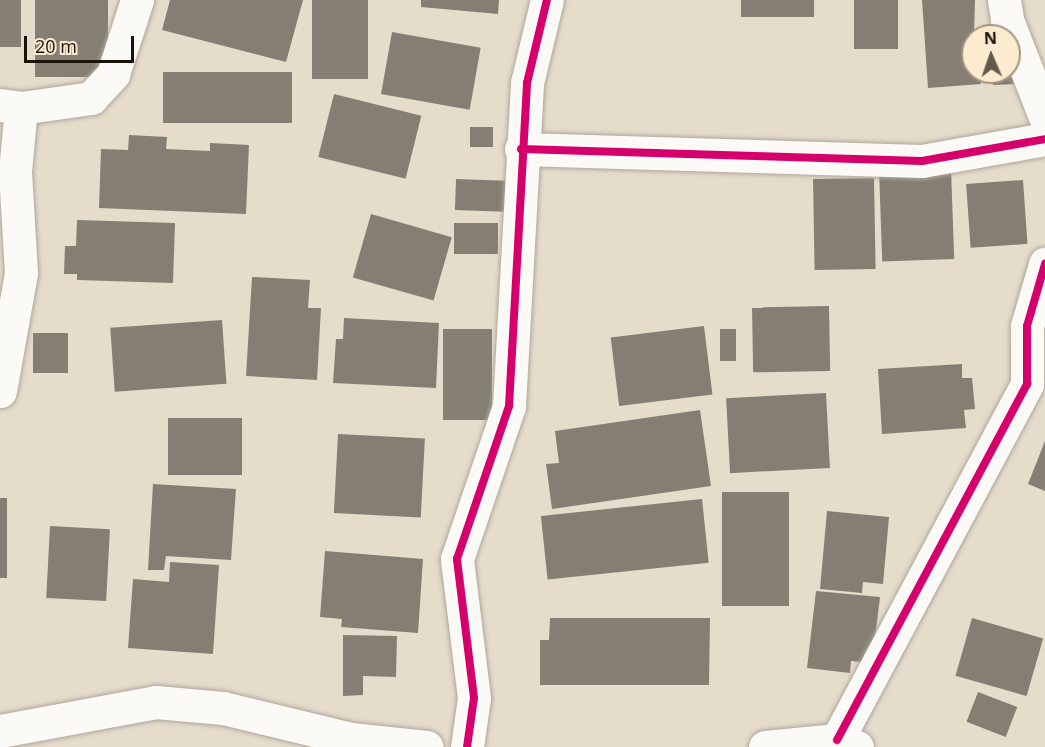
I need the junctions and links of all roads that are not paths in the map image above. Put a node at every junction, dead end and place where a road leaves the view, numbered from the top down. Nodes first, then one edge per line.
1 (137, 0) edge
2 (547, 0) edge
3 (1004, 0) edge
4 (10, 106) edge
5 (1045, 117) edge
6 (1045, 139) edge
7 (521, 149) junction
8 (1045, 264) edge
9 (1037, 342) edge
10 (0, 391) edge
11 (0, 731) edge
12 (847, 744) edge
13 (426, 747) edge
14 (467, 747) edge
15 (765, 747) edge

1 - 4 street
2 - 7 street
3 - 5 street
4 - 10 street
6 - 7 street
7 - 14 street
8 - 9 street
9 - 12 street
11 - 13 street
12 - 15 street

